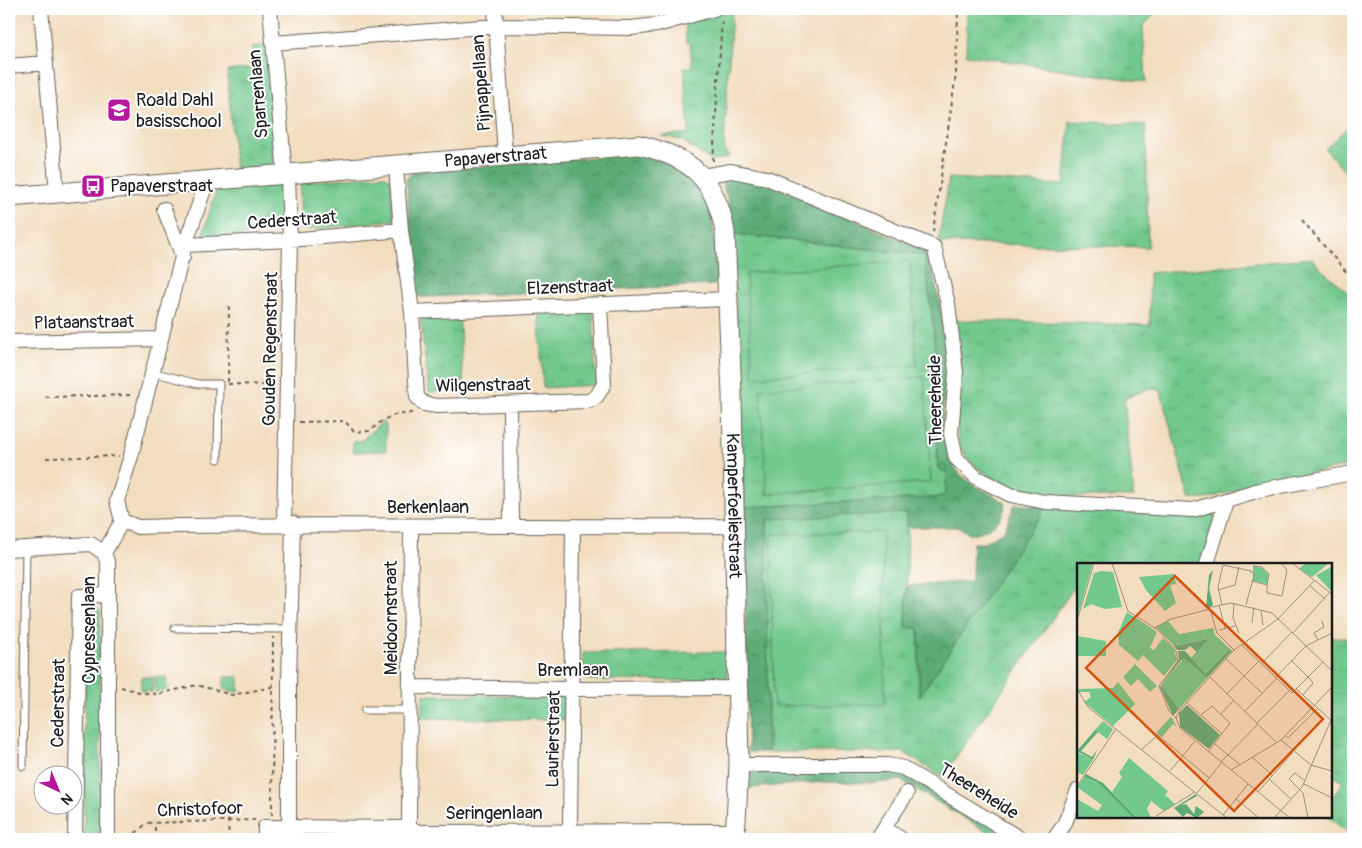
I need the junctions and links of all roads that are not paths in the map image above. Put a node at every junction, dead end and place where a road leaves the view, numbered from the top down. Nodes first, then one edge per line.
1 (41, 9) edge
2 (270, 9) edge
3 (495, 9) edge
4 (718, 14) edge
5 (496, 26) junction
6 (273, 43) junction
7 (46, 63) junction
8 (9, 66) edge
9 (505, 154) junction
10 (396, 167) junction
11 (287, 175) junction
12 (702, 176) junction
13 (207, 181) junction
14 (57, 193) junction
15 (9, 197) edge
16 (164, 209) dead end
17 (401, 230) junction
18 (290, 240) junction
19 (184, 251) junction
20 (728, 300) junction
21 (600, 304) junction
22 (412, 312) junction
23 (160, 339) junction
24 (9, 342) edge
25 (152, 371) junction
26 (510, 404) junction
27 (218, 459) dead end
28 (1353, 473) edge
29 (1226, 501) junction
30 (122, 521) junction
31 (288, 523) junction
32 (511, 525) junction
33 (735, 526) junction
34 (410, 527) junction
35 (573, 528) junction
36 (26, 547) junction
37 (9, 549) edge
38 (104, 552) junction
39 (1207, 563) edge
40 (107, 595) junction
41 (175, 628) dead end
42 (290, 629) junction
43 (409, 687) junction
44 (736, 688) junction
45 (572, 689) junction
46 (365, 710) dead end
47 (409, 710) junction
48 (739, 765) junction
49 (23, 766) dead end
50 (1077, 792) edge
51 (907, 793) dead end
52 (289, 827) junction
53 (270, 829) edge
54 (570, 830) junction
55 (416, 833) edge
56 (880, 834) edge
57 (736, 835) edge
58 (549, 836) edge
59 (694, 836) edge
60 (113, 838) edge
61 (75, 839) edge
62 (901, 839) edge
63 (1021, 839) edge
64 (1054, 839) edge

1 - 7 street
2 - 6 street, Sparrenlaan
3 - 5 street, Pijnappellaan
4 - 5 street
5 - 6 street
5 - 9 street, Pijnappellaan
6 - 11 street, Sparrenlaan
7 - 8 street
7 - 14 street
9 - 10 street, Papaverstraat
9 - 12 street, Papaverstraat
10 - 11 street, Papaverstraat
10 - 17 street, Wilgenstraat
11 - 13 street, Papaverstraat
11 - 18 street, Gouden Regenstraat
12 - 20 street, Kamperfoeliestraat
12 - 29 street, Theereheide
13 - 14 street, Papaverstraat
13 - 19 street
14 - 15 street, Papaverstraat
16 - 19 street
17 - 18 street, Cederstraat
17 - 22 street, Wilgenstraat
18 - 19 street, Cederstraat
18 - 31 street, Gouden Regenstraat
19 - 23 street
20 - 21 street, Elzenstraat
20 - 33 street, Kamperfoeliestraat
21 - 22 street, Elzenstraat
21 - 26 street, Wilgenstraat
22 - 26 street, Wilgenstraat
23 - 24 street, Plataanstraat
23 - 25 street
25 - 27 lane
25 - 30 street
26 - 32 street
28 - 29 street, Theereheide
29 - 39 street
30 - 31 street, Berkenlaan
30 - 38 street, Cypressenlaan
31 - 34 street, Berkenlaan
31 - 42 street, Gouden Regenstraat
32 - 34 street, Berkenlaan
32 - 35 street, Berkenlaan
33 - 35 street, Berkenlaan
33 - 44 street, Kamperfoeliestraat
34 - 43 street, Meidoornstraat
35 - 45 street, Laurierstraat
36 - 37 street
36 - 38 street
36 - 49 lane
38 - 40 street, Cypressenlaan
40 - 60 street, Cypressenlaan
40 - 61 street, Cederstraat
41 - 42 lane
42 - 52 street, Gouden Regenstraat
43 - 45 street, Bremlaan
43 - 47 street, Meidoornstraat
44 - 45 street, Bremlaan
44 - 48 street, Kamperfoeliestraat
45 - 54 street, Laurierstraat
46 - 47 lane
47 - 55 street, Meidoornstraat
48 - 57 street, Kamperfoeliestraat
48 - 63 street, Theereheide
50 - 64 street
51 - 56 street
52 - 53 street, Seringenlaan
52 - 55 street, Seringenlaan
54 - 58 street, Seringenlaan
54 - 59 street, Seringenlaan
55 - 58 street, Seringenlaan
56 - 62 street
57 - 59 street, Seringenlaan

